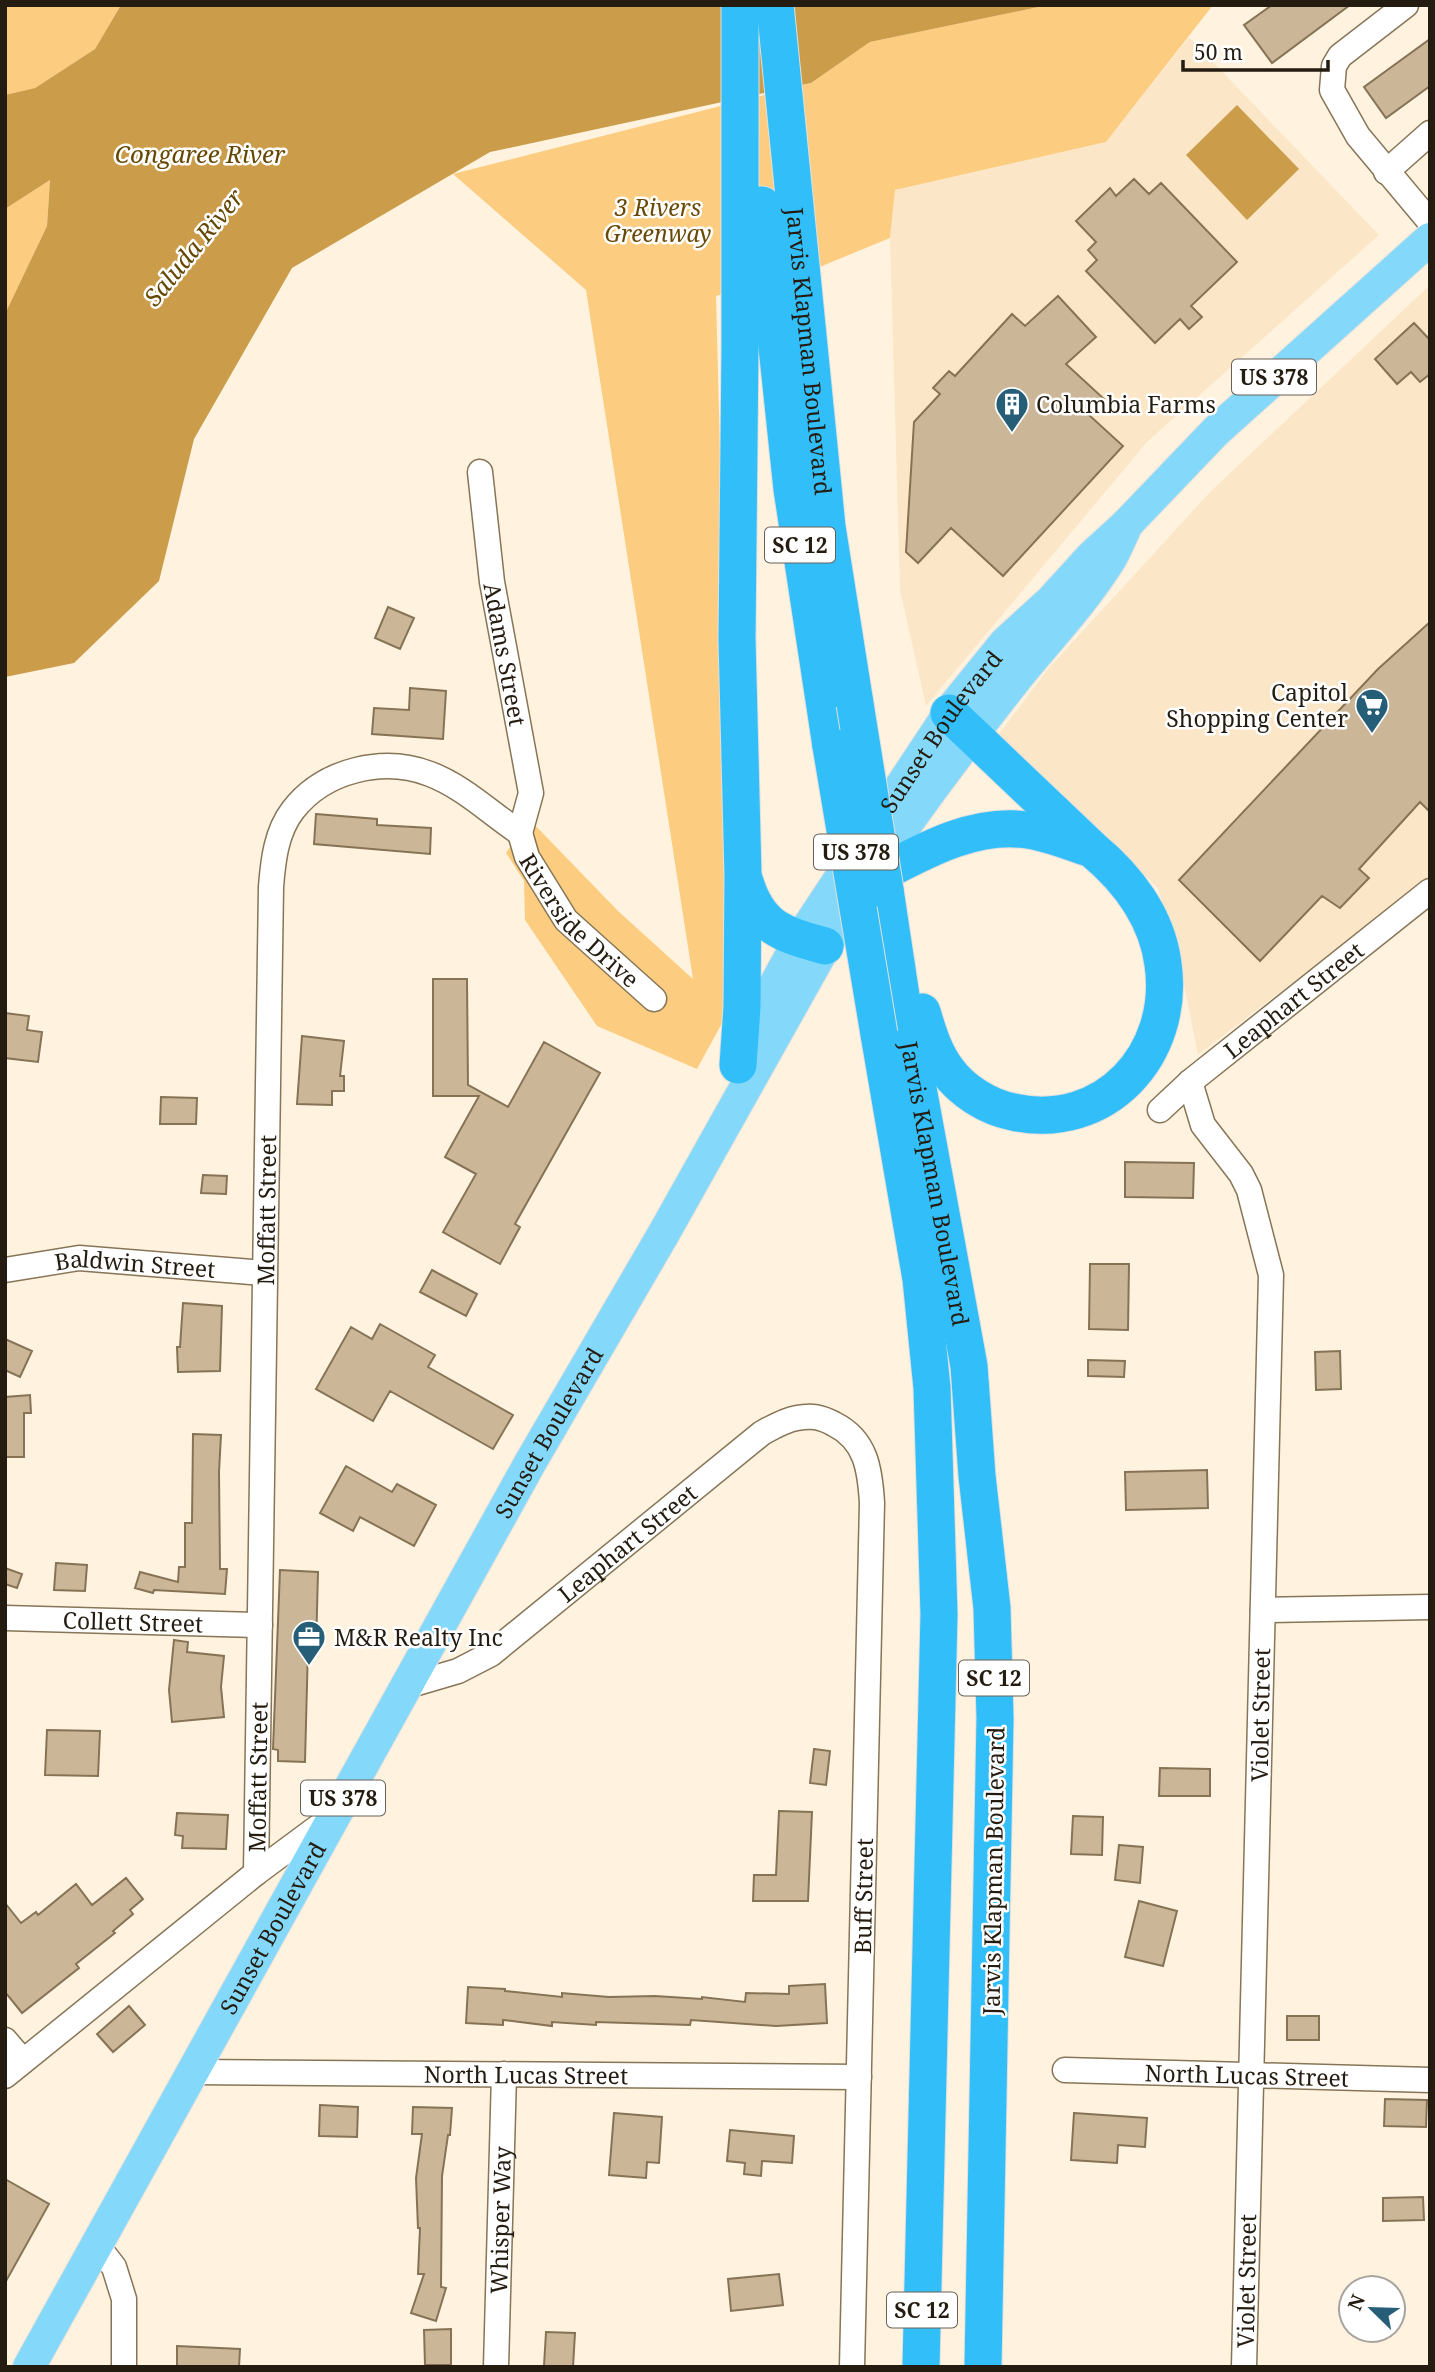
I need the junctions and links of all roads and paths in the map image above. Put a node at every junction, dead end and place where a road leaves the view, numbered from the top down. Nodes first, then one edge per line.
1 (775, 5) edge
2 (1406, 5) edge
3 (739, 6) edge
4 (1430, 133) edge
5 (1386, 172) junction
6 (1430, 222) edge
7 (1430, 239) edge
8 (774, 343) junction
9 (480, 472) dead end
10 (961, 724) junction
11 (520, 833) junction
12 (1092, 849) junction
13 (743, 875) junction
14 (877, 885) junction
15 (1430, 891) edge
16 (813, 942) junction
17 (906, 989) junction
18 (654, 999) dead end
19 (738, 1065) junction
20 (1190, 1082) junction
21 (1160, 1110) dead end
22 (664, 1233) junction
23 (5, 1270) edge
24 (264, 1273) junction
25 (848, 1431) joint
26 (1430, 1607) edge
27 (1263, 1611) junction
28 (5, 1618) edge
29 (260, 1625) junction
30 (407, 1686) junction
31 (333, 1815) junction
32 (257, 1873) junction
33 (5, 2039) edge
34 (14, 2069) edge
35 (1065, 2070) dead end
36 (192, 2072) junction
37 (505, 2074) junction
38 (1251, 2075) junction
39 (859, 2077) junction
40 (1430, 2080) edge
41 (96, 2244) junction
42 (923, 2252) junction
43 (29, 2367) edge
44 (124, 2367) edge
45 (496, 2367) edge
46 (852, 2367) edge
47 (910, 2367) edge
48 (921, 2367) edge
49 (984, 2367) edge
50 (1244, 2367) edge

1 - 8 highway, Jarvis Klapman Boulevard / SC 12
2 - 5 street
3 - 8 highway, Jarvis Klapman Boulevard / SC 12
4 - 5 street
5 - 6 street
7 - 10 main road, Sunset Boulevard / US 378
8 - 13 highway
8 - 14 highway, Jarvis Klapman Boulevard / SC 12, bridge
8 - 42 highway, Jarvis Klapman Boulevard / SC 12, bridge
9 - 11 street, Adams Street
10 - 12 highway
10 - 14 main road, Sunset Boulevard / US 378
10 - 16 main road, Sunset Boulevard / US 378
11 - 18 street, Riverside Drive
11 - 24 street, Moffatt Street
12 - 14 highway
12 - 17 highway
13 - 16 highway
13 - 19 highway
14 - 16 main road, Sunset Boulevard / US 378
14 - 17 highway, Jarvis Klapman Boulevard
15 - 20 street, Leaphart Street
16 - 19 main road, Sunset Boulevard / US 378
16 - 22 main road, Sunset Boulevard / US 378
17 - 49 highway, Jarvis Klapman Boulevard / SC 12
19 - 22 main road, Sunset Boulevard / US 378
20 - 21 street, Leaphart Street
20 - 27 street, Violet Street
22 - 30 main road, Sunset Boulevard / US 378
23 - 24 street, Baldwin Street
24 - 29 street, Moffatt Street
25 - 30 street, Leaphart Street
25 - 39 street, Buff Street
26 - 27 street
27 - 38 street, Violet Street
28 - 29 street, Collett Street
29 - 32 street, Moffatt Street
30 - 31 main road, Sunset Boulevard / US 378
31 - 32 street
31 - 36 main road, Sunset Boulevard / US 378
32 - 34 street
33 - 34 street
35 - 38 street, North Lucas Street
36 - 37 street, North Lucas Street
36 - 41 main road, Sunset Boulevard / US 378
37 - 39 street, North Lucas Street
37 - 45 street, Whisper Way
38 - 40 street, North Lucas Street
38 - 50 street, Violet Street
39 - 46 street, Buff Street
41 - 43 main road, Sunset Boulevard / US 378
41 - 44 street
42 - 47 highway
42 - 48 highway, Jarvis Klapman Boulevard / SC 12

